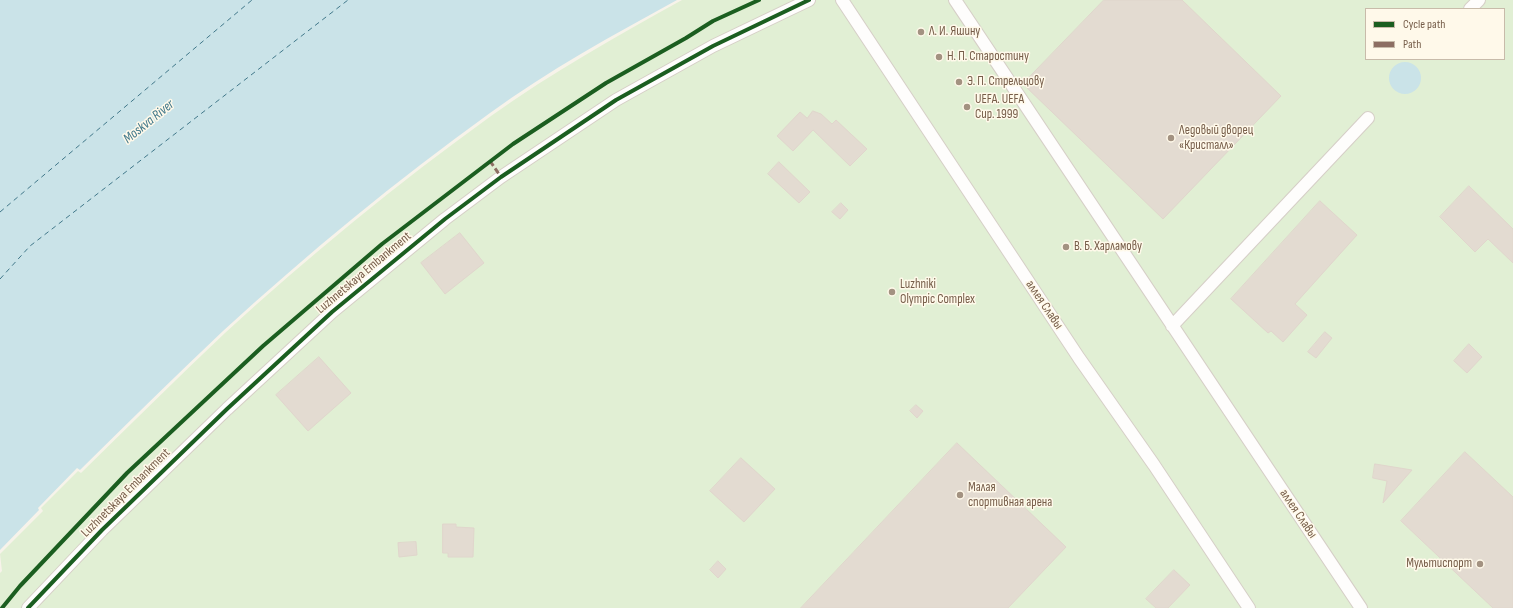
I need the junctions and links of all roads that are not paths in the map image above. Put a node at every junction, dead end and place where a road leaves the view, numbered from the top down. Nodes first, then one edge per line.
1 (809, 0) edge
2 (842, 0) edge
3 (955, 0) edge
4 (1479, 0) edge
5 (1471, 8) edge
6 (1368, 118) dead end
7 (1172, 326) junction
8 (35, 605) edge
9 (1249, 608) edge
10 (1361, 608) edge

1 - 8 street, Luzhnetskaya Embankment
2 - 9 street, аллея Славы
3 - 7 street, аллея Славы
4 - 5 street
6 - 7 street
7 - 10 street, аллея Славы

